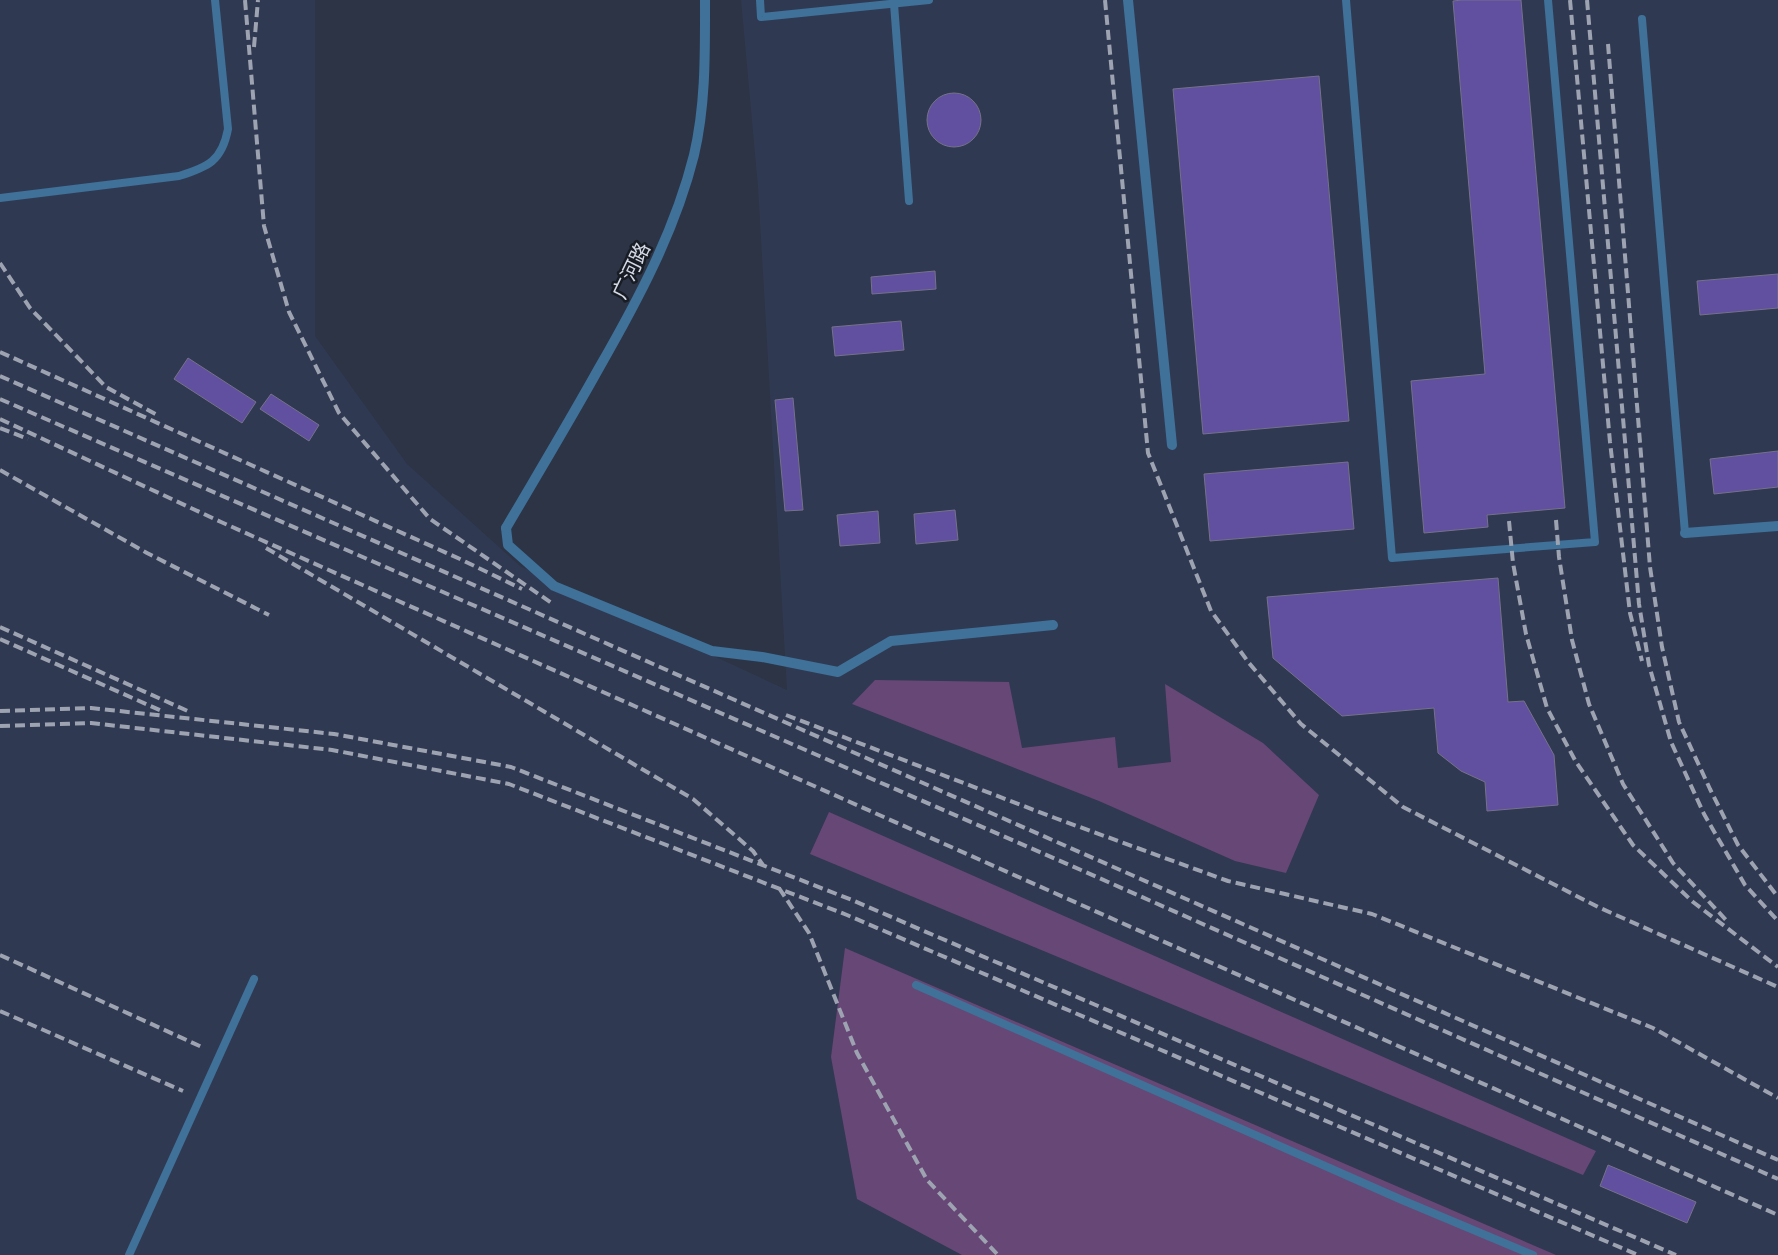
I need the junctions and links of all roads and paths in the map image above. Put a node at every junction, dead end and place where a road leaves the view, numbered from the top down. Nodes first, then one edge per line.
1 (215, 0) edge
2 (705, 0) edge
3 (760, 0) edge
4 (930, 0) edge
5 (1128, 0) edge
6 (1346, 0) edge
7 (1548, 0) edge
8 (894, 4) junction
9 (1642, 19) dead end
10 (0, 198) edge
11 (909, 201) dead end
12 (1172, 445) dead end
13 (1778, 526) edge
14 (1685, 533) joint
15 (1053, 625) dead end
16 (254, 979) dead end
17 (916, 985) dead end
18 (129, 1255) edge
19 (1532, 1255) edge

1 - 10 lane
2 - 15 street, 广河路
3 - 8 lane
4 - 8 lane
5 - 12 street
6 - 7 lane
8 - 11 lane
9 - 14 lane
13 - 14 street
16 - 18 lane
17 - 19 lane

